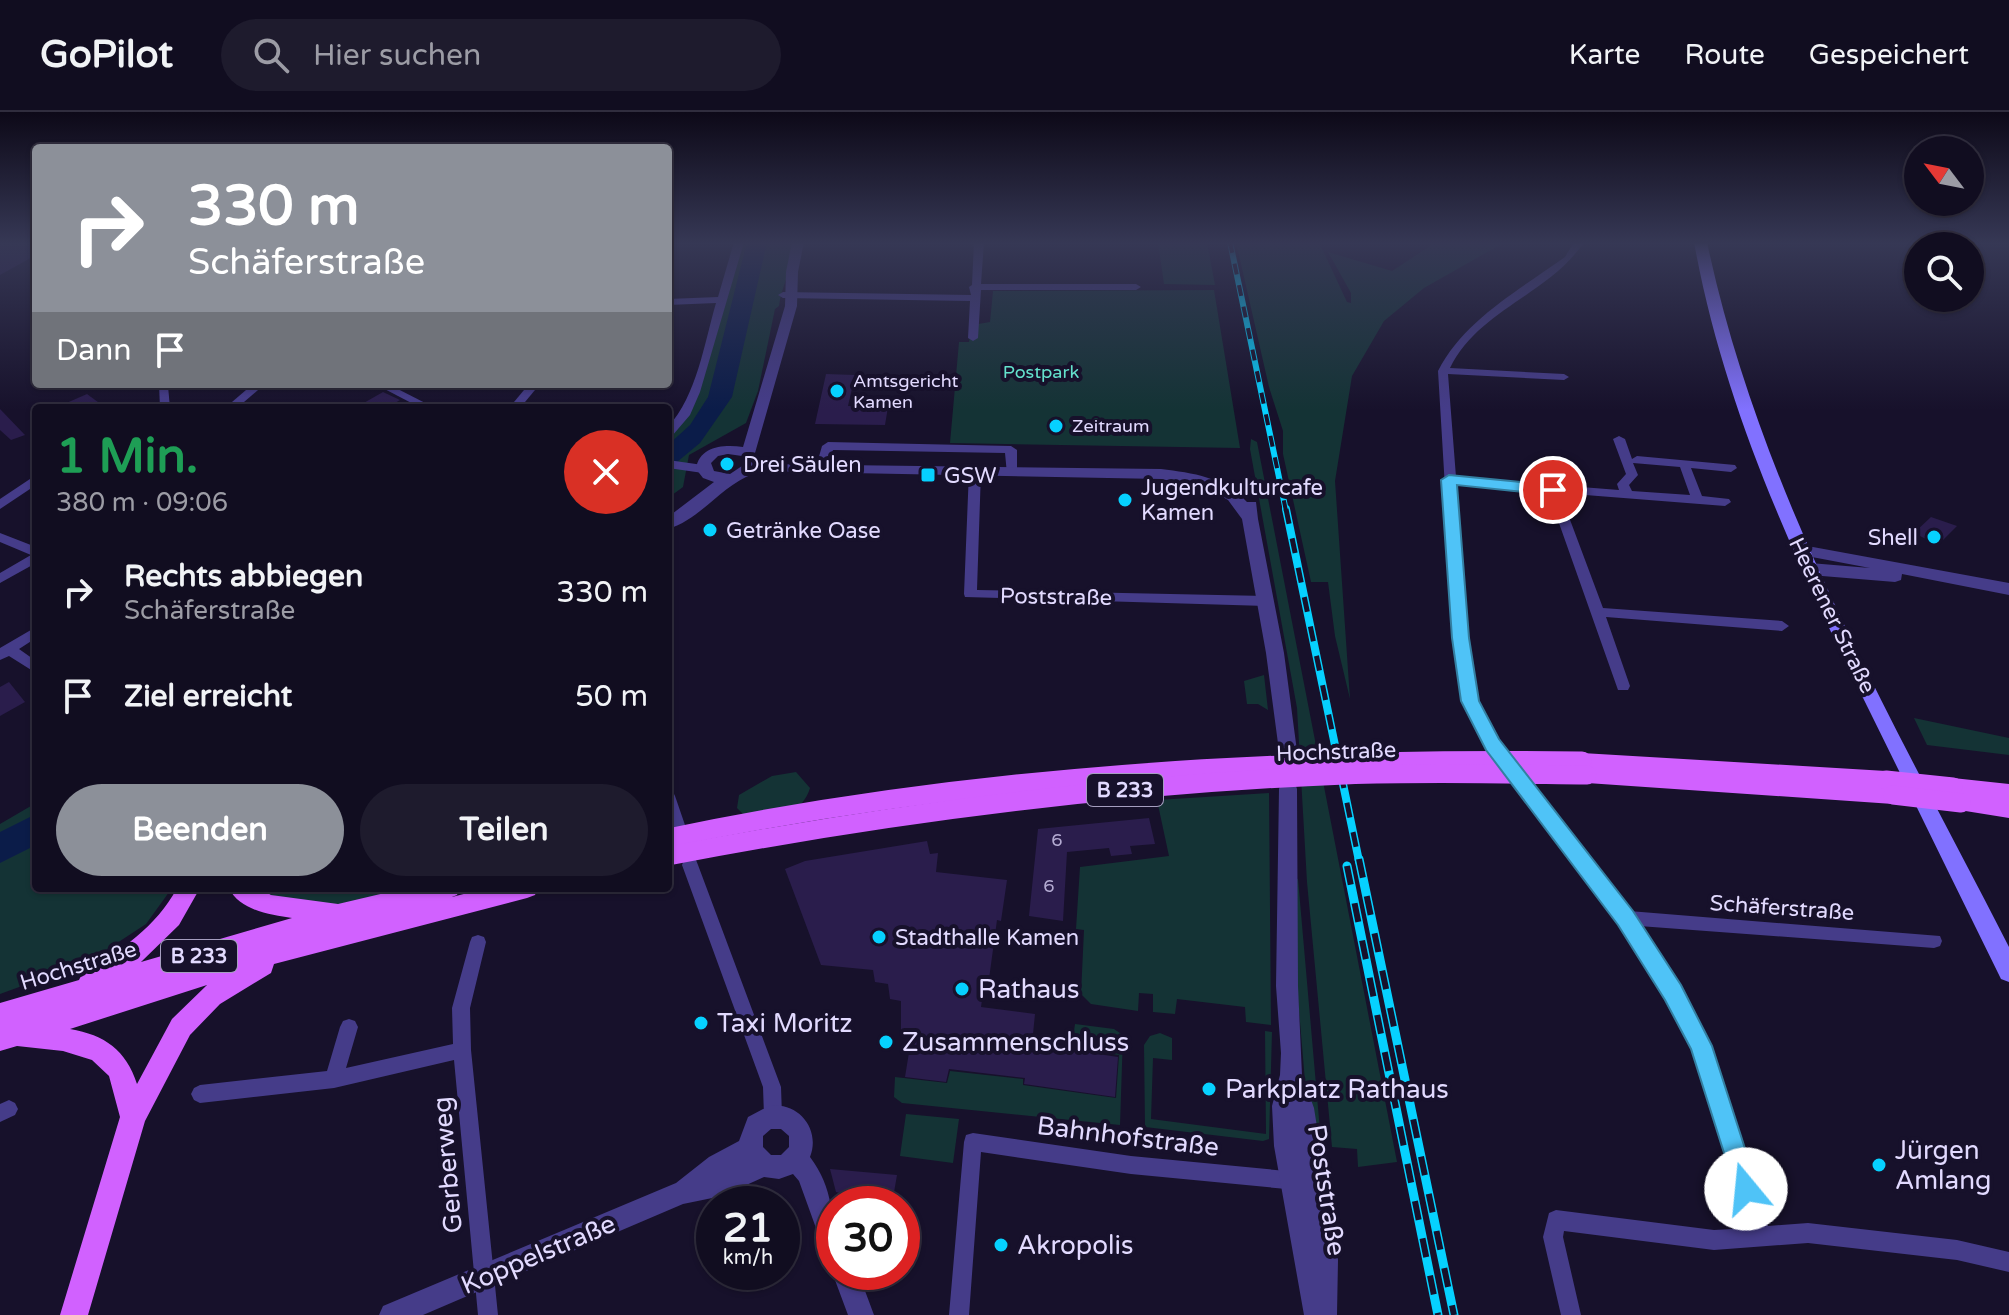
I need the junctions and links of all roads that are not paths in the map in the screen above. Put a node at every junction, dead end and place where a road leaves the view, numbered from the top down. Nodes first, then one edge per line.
1 (788, 298) edge
2 (974, 298) edge
3 (1515, 298) edge
4 (1711, 298) edge
5 (722, 300) joint
6 (672, 302) edge
7 (973, 338) dead end
8 (1443, 371) junction
9 (1564, 377) dead end
10 (255, 388) edge
11 (388, 388) edge
12 (532, 388) edge
13 (235, 404) edge
14 (422, 404) edge
15 (518, 404) edge
16 (758, 423) junction
17 (672, 430) edge
18 (1619, 439) dead end
19 (728, 449) junction
20 (1637, 460) dead end
21 (750, 461) junction
22 (674, 464) edge
23 (1684, 464) junction
24 (706, 467) junction
25 (822, 467) junction
26 (1731, 468) dead end
27 (975, 471) junction
28 (1011, 471) junction
29 (726, 480) junction
30 (1449, 480) junction
31 (32, 482) edge
32 (1553, 490) junction
33 (1627, 494) junction
34 (1698, 500) junction
35 (1725, 502) dead end
36 (0, 505) edge
37 (672, 511) edge
38 (672, 521) edge
39 (0, 537) edge
40 (32, 552) edge
41 (32, 558) edge
42 (1806, 560) junction
43 (0, 579) edge
44 (2009, 589) edge
45 (1266, 601) junction
46 (1598, 612) junction
47 (1782, 626) dead end
48 (32, 635) edge
49 (5, 652) edge
50 (32, 666) edge
51 (1623, 686) dead end
52 (1288, 751) dead end
53 (1585, 768) junction
54 (1288, 789) dead end
55 (2009, 793) edge
56 (1957, 795) junction
57 (2009, 809) edge
58 (672, 832) edge
59 (672, 855) edge
60 (690, 865) dead end
61 (187, 892) edge
62 (246, 892) edge
63 (486, 892) edge
64 (444, 896) edge
65 (346, 912) junction
66 (1625, 918) junction
67 (1934, 941) dead end
68 (478, 942) dead end
69 (294, 947) junction
70 (2009, 971) edge
71 (52, 1000) junction
72 (349, 1027) dead end
73 (2, 1030) edge
74 (462, 1050) junction
75 (334, 1079) junction
76 (200, 1094) dead end
77 (773, 1116) junction
78 (133, 1117) junction
79 (757, 1156) junction
80 (795, 1157) junction
81 (1301, 1181) junction
82 (816, 1196) edge
83 (1761, 1236) junction
84 (2009, 1262) edge
85 (484, 1277) junction
86 (852, 1290) edge
87 (74, 1315) edge
88 (392, 1315) edge
89 (488, 1315) edge
90 (861, 1315) edge
91 (959, 1315) edge
92 (1317, 1315) edge
93 (1324, 1315) edge
94 (1571, 1315) edge

1 - 16 street
2 - 7 street
3 - 8 street
4 - 42 main road, Heerener Straße
5 - 6 street
5 - 17 street
8 - 9 street
8 - 30 street
10 - 13 street
11 - 14 street
12 - 15 street
16 - 19 street
16 - 21 street
18 - 33 street
19 - 21 street
19 - 24 street
20 - 23 street
21 - 25 street
21 - 29 street
22 - 24 street
23 - 26 street
23 - 34 street
24 - 29 street
24 - 37 street
25 - 27 street
25 - 28 street
27 - 28 street
27 - 45 street, Poststraße
28 - 45 street
29 - 38 street
30 - 32 street
30 - 66 street
31 - 36 street
32 - 33 street
32 - 46 street
33 - 34 street
34 - 35 street
39 - 40 street
41 - 43 street
42 - 44 street
42 - 70 main road, Heerener Straße
45 - 52 street
46 - 47 street
46 - 51 street
48 - 49 street
49 - 50 street
53 - 56 main road, Hochstraße / B 233, bridge
53 - 58 main road, Hochstraße / B 233, bridge
53 - 59 main road, Hochstraße / B 233, bridge
54 - 81 street, Poststraße
55 - 56 main road, Hochstraße / B 233
56 - 57 main road, Hochstraße / B 233
60 - 77 street
61 - 71 main road
62 - 65 main road
63 - 64 main road, Hochstraße / B 233
64 - 65 main road, Hochstraße / B 233
64 - 69 main road, Hochstraße / B 233
65 - 71 main road, Hochstraße / B 233
66 - 67 street, Schäferstraße
66 - 83 street
68 - 74 street, Gerberweg
69 - 73 main road, Hochstraße / B 233
69 - 78 main road
71 - 73 main road, Hochstraße / B 233
72 - 75 street
73 - 78 main road
74 - 75 street
74 - 85 street, Gerberweg
75 - 76 street
77 - 79 street
77 - 80 street
78 - 87 main road
79 - 80 street
79 - 85 street, Koppelstraße
80 - 82 street
81 - 91 street, Bahnhofstraße
81 - 92 street, Poststraße
81 - 93 street, Poststraße
83 - 84 street
83 - 94 street
85 - 88 street, Koppelstraße
85 - 89 street, Gerberweg
86 - 90 street

